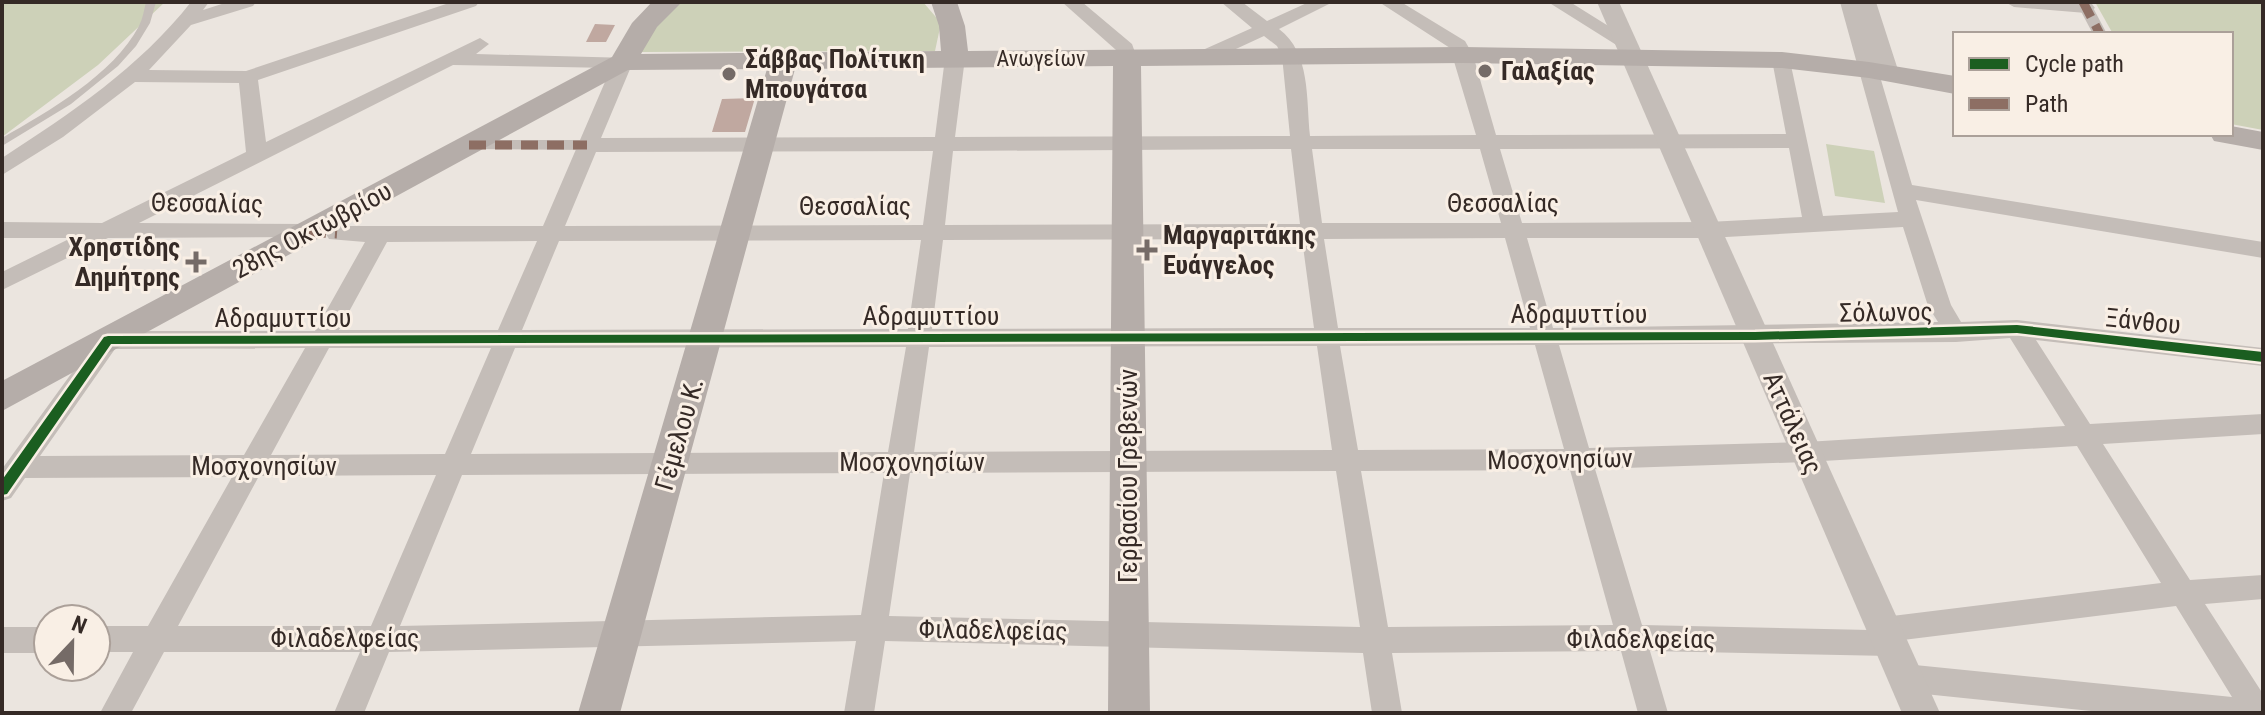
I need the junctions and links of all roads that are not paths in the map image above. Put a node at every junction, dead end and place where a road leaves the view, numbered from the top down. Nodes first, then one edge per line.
1 (151, 2) edge
2 (200, 2) edge
3 (247, 2) edge
4 (669, 2) edge
5 (944, 2) edge
6 (1071, 2) edge
7 (1230, 2) edge
8 (1324, 2) edge
9 (1388, 2) edge
10 (1557, 2) edge
11 (1608, 2) edge
12 (1849, 2) edge
13 (1867, 2) edge
14 (2014, 2) edge
15 (2084, 5) edge
16 (467, 17) edge
17 (187, 21) junction
18 (2099, 32) edge
19 (1281, 42) junction
20 (1629, 51) junction
21 (1126, 53) junction
22 (1463, 55) junction
23 (1203, 57) junction
24 (955, 58) junction
25 (449, 59) junction
26 (1782, 60) junction
27 (495, 62) junction
28 (623, 62) junction
29 (783, 62) junction
30 (1879, 71) junction
31 (130, 76) junction
32 (248, 77) junction
33 (1953, 85) edge
34 (2233, 136) edge
35 (1669, 140) junction
36 (1488, 141) junction
37 (1798, 141) junction
38 (2263, 141) edge
39 (1127, 142) junction
40 (1299, 142) junction
41 (2, 143) edge
42 (945, 143) junction
43 (760, 144) junction
44 (469, 145) junction
45 (587, 145) junction
46 (257, 155) junction
47 (2, 168) edge
48 (1904, 191) junction
49 (1911, 219) junction
50 (1814, 224) junction
51 (2, 230) edge
52 (106, 230) junction
53 (1708, 230) junction
54 (1127, 231) junction
55 (1312, 231) junction
56 (1514, 231) junction
57 (323, 233) junction
58 (933, 233) junction
59 (735, 234) junction
60 (549, 235) junction
61 (379, 236) junction
62 (2263, 250) edge
63 (2, 282) edge
64 (2017, 329) junction
65 (1956, 333) junction
66 (1326, 335) junction
67 (1543, 336) junction
68 (1755, 336) junction
69 (1128, 337) junction
70 (919, 338) junction
71 (505, 339) junction
72 (706, 339) junction
73 (108, 340) junction
74 (322, 340) junction
75 (2263, 357) edge
76 (2, 397) edge
77 (2263, 424) edge
78 (2083, 435) junction
79 (1806, 452) junction
80 (1580, 459) junction
81 (1128, 460) junction
82 (1345, 460) junction
83 (899, 463) junction
84 (671, 464) junction
85 (453, 465) junction
86 (252, 466) junction
87 (19, 467) junction
88 (2, 490) edge
89 (2263, 587) edge
90 (2182, 593) junction
91 (872, 628) junction
92 (1129, 632) junction
93 (622, 633) junction
94 (1887, 637) junction
95 (1632, 638) junction
96 (112, 639) edge
97 (156, 639) junction
98 (380, 639) junction
99 (2, 640) edge
100 (32, 640) edge
101 (1376, 640) junction
102 (1905, 678) junction
103 (115, 713) edge
104 (349, 713) edge
105 (599, 713) edge
106 (859, 713) edge
107 (1129, 713) edge
108 (1387, 713) edge
109 (1653, 713) edge
110 (1921, 713) edge
111 (2247, 713) edge
112 (2258, 713) edge

1 - 41 lane
2 - 17 street
3 - 17 street
4 - 28 main road
5 - 24 main road
6 - 21 street
7 - 19 street
8 - 19 street
9 - 22 street
10 - 20 street
11 - 20 street, Αττάλειας
12 - 30 street
13 - 30 street
14 - 15 street
15 - 18 street
16 - 25 street
16 - 27 street
16 - 32 street
17 - 31 street
19 - 22 main road, Ανωγείων
19 - 23 main road, Ανωγείων
19 - 23 street
19 - 40 street
20 - 22 main road, Ανωγείων
20 - 26 main road, Ανωγείων
20 - 35 street, Αττάλειας
21 - 23 main road, Ανωγείων
21 - 24 main road, Ανωγείων
21 - 39 main road, Γερβασίου Γρεβενών
22 - 36 street
24 - 29 main road, Ανωγείων
24 - 42 street
25 - 27 street, Ανωγείων
25 - 46 street
26 - 30 main road, Ανωγείων
26 - 37 street
27 - 28 street, Ανωγείων
28 - 29 main road, Ανωγείων
28 - 44 main road, 28ης Οκτωβρίου
28 - 45 street
29 - 43 main road, Γέμελου Κ.
30 - 33 main road, Ανωγείων
30 - 48 street
31 - 32 street
31 - 47 street
32 - 46 street
34 - 38 main road
35 - 36 street
35 - 37 street
35 - 53 street, Αττάλειας
36 - 40 street
36 - 56 street
37 - 50 street
39 - 40 street
39 - 42 street
39 - 54 main road, Γερβασίου Γρεβενών
40 - 55 street
42 - 43 street
42 - 58 street
43 - 45 street
43 - 59 main road, Γέμελου Κ.
44 - 45 street
44 - 57 main road, 28ης Οκτωβρίου
45 - 60 street
46 - 52 street
48 - 49 street
48 - 62 street
49 - 50 street, Θεσσαλίας
49 - 65 street
50 - 53 street, Θεσσαλίας
51 - 52 street, Θεσσαλίας
52 - 57 street, Θεσσαλίας
52 - 63 street
53 - 56 street, Θεσσαλίας
53 - 68 street, Αττάλειας
54 - 55 street, Θεσσαλίας
54 - 58 street, Θεσσαλίας
54 - 69 main road, Γερβασίου Γρεβενών
55 - 56 street, Θεσσαλίας
55 - 66 street
56 - 67 street
57 - 61 street, Θεσσαλίας
57 - 73 main road, 28ης Οκτωβρίου
58 - 59 street, Θεσσαλίας
58 - 70 street
59 - 60 street, Θεσσαλίας
59 - 72 main road, Γέμελου Κ.
60 - 61 street, Θεσσαλίας
60 - 71 street
61 - 74 street
64 - 65 street, Σόλωνος
64 - 75 street, Ξάνθου
64 - 78 street
65 - 68 street, Σόλωνος
66 - 67 street, Αδραμυττίου
66 - 69 street, Αδραμυττίου
66 - 82 street
67 - 68 street, Αδραμυττίου
67 - 80 street
68 - 79 street, Αττάλειας
69 - 70 street, Αδραμυττίου
69 - 81 main road, Γερβασίου Γρεβενών
70 - 72 street, Αδραμυττίου
70 - 83 street
71 - 72 street, Αδραμυττίου
71 - 74 street, Αδραμυττίου
71 - 85 street
72 - 84 main road, Γέμελου Κ.
73 - 74 street, Αδραμυττίου
73 - 76 main road, 28ης Οκτωβρίου
73 - 87 street
74 - 86 street
77 - 78 street, Μοσχονησίων
78 - 79 street, Μοσχονησίων
78 - 90 street
79 - 80 street, Μοσχονησίων
79 - 94 street, Αττάλειας
80 - 82 street, Μοσχονησίων
80 - 95 street
81 - 82 street, Μοσχονησίων
81 - 83 street, Μοσχονησίων
81 - 92 main road, Γερβασίου Γρεβενών
82 - 101 street
83 - 84 street, Μοσχονησίων
83 - 91 street
84 - 85 street, Μοσχονησίων
84 - 93 main road, Γέμελου Κ.
85 - 86 street, Μοσχονησίων
85 - 98 street
86 - 87 street, Μοσχονησίων
86 - 97 street
87 - 88 street
89 - 90 street, Φιλαδελφείας
90 - 94 street, Φιλαδελφείας
90 - 112 street
91 - 92 street, Φιλαδελφείας
91 - 93 street, Φιλαδελφείας
91 - 106 street
92 - 101 street, Φιλαδελφείας
92 - 107 main road, Γερβασίου Γρεβενών
93 - 98 street, Φιλαδελφείας
93 - 105 main road, Γέμελου Κ.
94 - 95 street, Φιλαδελφείας
94 - 102 street, Αττάλειας
95 - 101 street, Φιλαδελφείας
95 - 109 street
96 - 97 street, Φιλαδελφείας
97 - 98 street, Φιλαδελφείας
97 - 103 street
98 - 104 street
99 - 100 street
101 - 108 street
102 - 110 street, Αττάλειας
102 - 111 street

